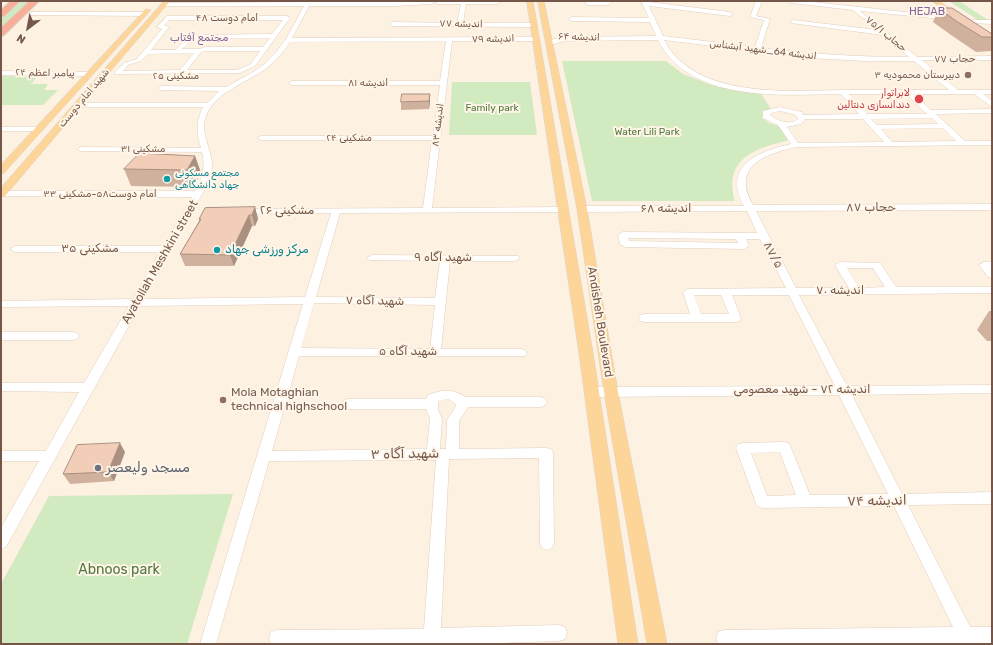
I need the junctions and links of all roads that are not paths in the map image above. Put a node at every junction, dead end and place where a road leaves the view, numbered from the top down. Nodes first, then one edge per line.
1 (5, 1) edge
2 (16, 1) edge
3 (35, 1) edge
4 (464, 1) edge
5 (530, 1) edge
6 (541, 1) edge
7 (608, 1) edge
8 (759, 1) edge
9 (791, 1) edge
10 (846, 1) edge
11 (162, 2) edge
12 (242, 2) edge
13 (308, 2) edge
14 (396, 2) edge
15 (431, 2) dead end
16 (438, 2) edge
17 (497, 2) edge
18 (588, 3) dead end
19 (644, 3) edge
20 (942, 3) edge
21 (1, 4) edge
22 (855, 8) junction
23 (394, 11) dead end
24 (1, 14) edge
25 (32, 14) dead end
26 (145, 14) junction
27 (156, 14) junction
28 (730, 14) dead end
29 (231, 17) junction
30 (286, 17) junction
31 (168, 18) junction
32 (393, 18) dead end
33 (221, 19) junction
34 (535, 19) junction
35 (572, 20) dead end
36 (653, 20) junction
37 (964, 21) junction
38 (793, 22) dead end
39 (992, 22) edge
40 (392, 24) junction
41 (460, 24) junction
42 (216, 25) dead end
43 (974, 25) junction
44 (256, 29) dead end
45 (3, 30) edge
46 (986, 30) edge
47 (211, 31) dead end
48 (885, 33) junction
49 (250, 36) junction
50 (274, 36) junction
51 (206, 37) junction
52 (610, 38) joint
53 (660, 38) junction
54 (545, 39) junction
55 (288, 40) junction
56 (389, 40) junction
57 (449, 40) junction
58 (757, 50) junction
59 (199, 51) junction
60 (146, 52) junction
61 (177, 52) junction
62 (263, 52) junction
63 (279, 54) junction
64 (992, 58) edge
65 (917, 59) junction
66 (182, 72) junction
67 (1, 73) edge
68 (88, 74) junction
69 (103, 76) junction
70 (248, 76) junction
71 (292, 83) dead end
72 (444, 83) junction
73 (161, 88) dead end
74 (227, 89) junction
75 (956, 92) junction
76 (976, 92) junction
77 (992, 92) edge
78 (846, 95) junction
79 (911, 95) junction
80 (768, 101) junction
81 (79, 105) junction
82 (208, 105) junction
83 (992, 105) edge
84 (933, 115) junction
85 (991, 115) edge
86 (801, 116) junction
87 (865, 116) junction
88 (902, 116) junction
89 (781, 124) junction
90 (912, 126) junction
91 (944, 126) junction
92 (875, 127) junction
93 (1, 128) edge
94 (38, 129) junction
95 (261, 138) dead end
96 (437, 138) junction
97 (927, 139) junction
98 (961, 141) junction
99 (888, 142) junction
100 (992, 144) edge
101 (796, 145) junction
102 (81, 149) dead end
103 (204, 150) junction
104 (1, 171) edge
105 (1, 193) edge
106 (198, 194) junction
107 (992, 207) edge
108 (750, 208) junction
109 (582, 209) junction
110 (563, 210) junction
111 (235, 211) edge
112 (336, 211) junction
113 (427, 211) junction
114 (740, 236) junction
115 (763, 236) junction
116 (15, 249) dead end
117 (166, 249) junction
118 (372, 258) dead end
119 (445, 258) junction
120 (515, 258) dead end
121 (992, 265) edge
122 (992, 275) edge
123 (992, 290) edge
124 (856, 291) junction
125 (892, 291) junction
126 (725, 292) junction
127 (792, 292) junction
128 (310, 300) junction
129 (137, 301) junction
130 (440, 302) junction
131 (1, 304) edge
132 (644, 318) dead end
133 (697, 318) junction
134 (73, 336) dead end
135 (3, 339) edge
136 (295, 352) junction
137 (435, 352) junction
138 (521, 353) dead end
139 (1, 387) edge
140 (88, 388) junction
141 (992, 389) edge
142 (843, 390) junction
143 (591, 392) junction
144 (611, 392) junction
145 (462, 402) junction
146 (541, 402) dead end
147 (347, 404) dead end
148 (431, 404) junction
149 (443, 454) junction
150 (1, 456) edge
151 (50, 456) junction
152 (264, 456) junction
153 (992, 498) edge
154 (899, 501) junction
155 (806, 502) junction
156 (3, 535) edge
157 (546, 543) dead end
158 (558, 633) dead end
159 (992, 635) edge
160 (432, 637) junction
161 (277, 638) dead end
162 (724, 638) dead end
163 (968, 640) edge
164 (208, 644) edge
165 (628, 644) edge
166 (658, 644) edge

1 - 21 highway
2 - 24 highway
3 - 45 highway
4 - 16 street
4 - 17 street
4 - 41 street
5 - 34 main road, Andisheh Boulevard
6 - 34 main road, Andisheh Boulevard
7 - 18 street
8 - 58 street
9 - 22 street
10 - 22 street, حجاب ۷۵/۱
11 - 12 street
11 - 26 main road, شهید امام دوست
11 - 27 main road, شهید امام دوست
12 - 13 street
12 - 29 street
13 - 14 street
13 - 55 street, Ayatollah Meshkini street
14 - 15 street
14 - 23 street
19 - 28 street
19 - 36 street
20 - 37 main road
20 - 43 main road
22 - 37 street
22 - 48 street, حجاب ۷۵/۱
25 - 26 street
26 - 27 main road
26 - 68 main road, شهید امام دوست
27 - 69 main road, شهید امام دوست
29 - 30 street
29 - 31 street
30 - 33 street, امام دوست ۴۸
30 - 50 street
31 - 33 street, امام دوست ۴۸
31 - 60 street
32 - 40 street
33 - 42 street
34 - 41 street, اندیشه ۷۷
34 - 54 main road, Andisheh Boulevard
35 - 36 street
36 - 53 street
37 - 43 main road
38 - 48 street
39 - 43 street
40 - 41 street, اندیشه ۷۷
40 - 56 street
43 - 46 main road
44 - 49 street
47 - 51 street
48 - 65 street, حجاب ۷۵/۱
49 - 50 street
49 - 51 street
50 - 62 street
51 - 61 street
52 - 53 street, اندیشه 64_شهید آبشناس
52 - 54 street, اندیشه ۷۹
53 - 58 street, اندیشه 64_شهید آبشناس
53 - 80 street
54 - 57 street, اندیشه ۷۹
54 - 109 main road, Andisheh Boulevard
54 - 110 main road, Andisheh Boulevard
55 - 56 street, اندیشه ۷۹
55 - 63 street, Ayatollah Meshkini street
56 - 57 street, اندیشه ۷۹
57 - 72 street, اندیشه ۸۳
58 - 65 street, اندیشه 64_شهید آبشناس
59 - 61 street
59 - 62 street
59 - 66 street
60 - 61 street
60 - 66 street
62 - 63 street
62 - 66 street
63 - 70 street, Ayatollah Meshkini street
64 - 65 street, حجاب ۷۷
65 - 75 street, حجاب ۷۵/۱
67 - 68 street, پیامبر اعظم ۲۴
68 - 94 main road, شهید امام دوست
69 - 70 street, مشکینی ۲۵
69 - 81 main road, شهید امام دوست
70 - 74 street, Ayatollah Meshkini street
71 - 72 street, اندیشه ۸۱
72 - 96 street, اندیشه ۸۳
73 - 74 street
74 - 82 street, Ayatollah Meshkini street
75 - 76 street
75 - 79 street
76 - 77 street
76 - 83 street
78 - 79 street
78 - 80 street
78 - 87 street
79 - 84 street
80 - 86 street
80 - 89 street
81 - 82 street
81 - 105 main road, شهید امام دوست
82 - 103 street, Ayatollah Meshkini street
84 - 85 street
84 - 85 street
84 - 88 street
84 - 91 street
86 - 87 street
86 - 89 street
87 - 88 street
87 - 92 street
88 - 90 street
89 - 101 street
90 - 91 street
90 - 92 street
90 - 97 street
91 - 98 street
92 - 99 street
93 - 94 street
94 - 104 main road, شهید امام دوست
95 - 96 street, مشکینی ۲۴
96 - 113 street, اندیشه ۸۳
97 - 98 street
97 - 99 street
98 - 99 street
98 - 100 street
99 - 101 street, ۸۷/۵
101 - 108 street, ۸۷/۵
102 - 103 street, مشکینی ۳۱
103 - 106 street, Ayatollah Meshkini street
105 - 106 street, امام دوست۵۸-مشکینی ۳۳
106 - 117 street, Ayatollah Meshkini street
107 - 108 street, حجاب ۸۷
108 - 109 street, اندیشه ۶۸
108 - 115 street, ۸۷/۵
109 - 144 main road, Andisheh Boulevard
110 - 113 street
110 - 143 main road, Andisheh Boulevard
111 - 112 street, مشکینی ۲۶
112 - 113 street
112 - 128 street
114 - 114 street
114 - 115 street
115 - 127 street, ۸۷/۵
116 - 117 street, مشکینی ۳۵
117 - 129 street, Ayatollah Meshkini street
118 - 119 street, شهید آگاه ۹
119 - 120 street, شهید آگاه ۹
119 - 130 street
121 - 122 street
123 - 125 street, اندیشه ۷۰
124 - 125 street, اندیشه ۷۰
124 - 125 street
124 - 127 street, اندیشه ۷۰
126 - 127 street, اندیشه ۷۰
126 - 133 street, اندیشه ۷۰
126 - 133 street
127 - 142 street, ۸۷/۵
128 - 129 street, شهید آگاه ۷
128 - 130 street, شهید آگاه ۷
128 - 136 street
129 - 131 street, شهید آگاه ۷
129 - 140 street, Ayatollah Meshkini street
130 - 137 street
132 - 133 street
134 - 135 street
136 - 137 street, شهید آگاه ۵
136 - 152 street
137 - 138 street, شهید آگاه ۵
139 - 140 street
140 - 151 street, Ayatollah Meshkini street
141 - 142 street, اندیشه ۷۲ - شهید معصومی
142 - 144 street, اندیشه ۷۲ - شهید معصومی
142 - 154 street, ۸۷/۵
143 - 144 street, اندیشه ۷۲ - شهید معصومی
143 - 165 main road, Andisheh Boulevard
144 - 166 main road, Andisheh Boulevard
145 - 146 street
145 - 148 street
145 - 149 street
147 - 148 street
148 - 149 street
149 - 152 street, شهید آگاه ۳
149 - 157 street, شهید آگاه ۳
149 - 160 street
150 - 151 street
151 - 156 street, Ayatollah Meshkini street
152 - 164 street
153 - 154 street, اندیشه ۷۴
154 - 155 street, اندیشه ۷۴
154 - 163 street, ۸۷/۵
155 - 155 street, اندیشه ۷۴
158 - 160 street
159 - 163 street
160 - 161 street
162 - 163 street

